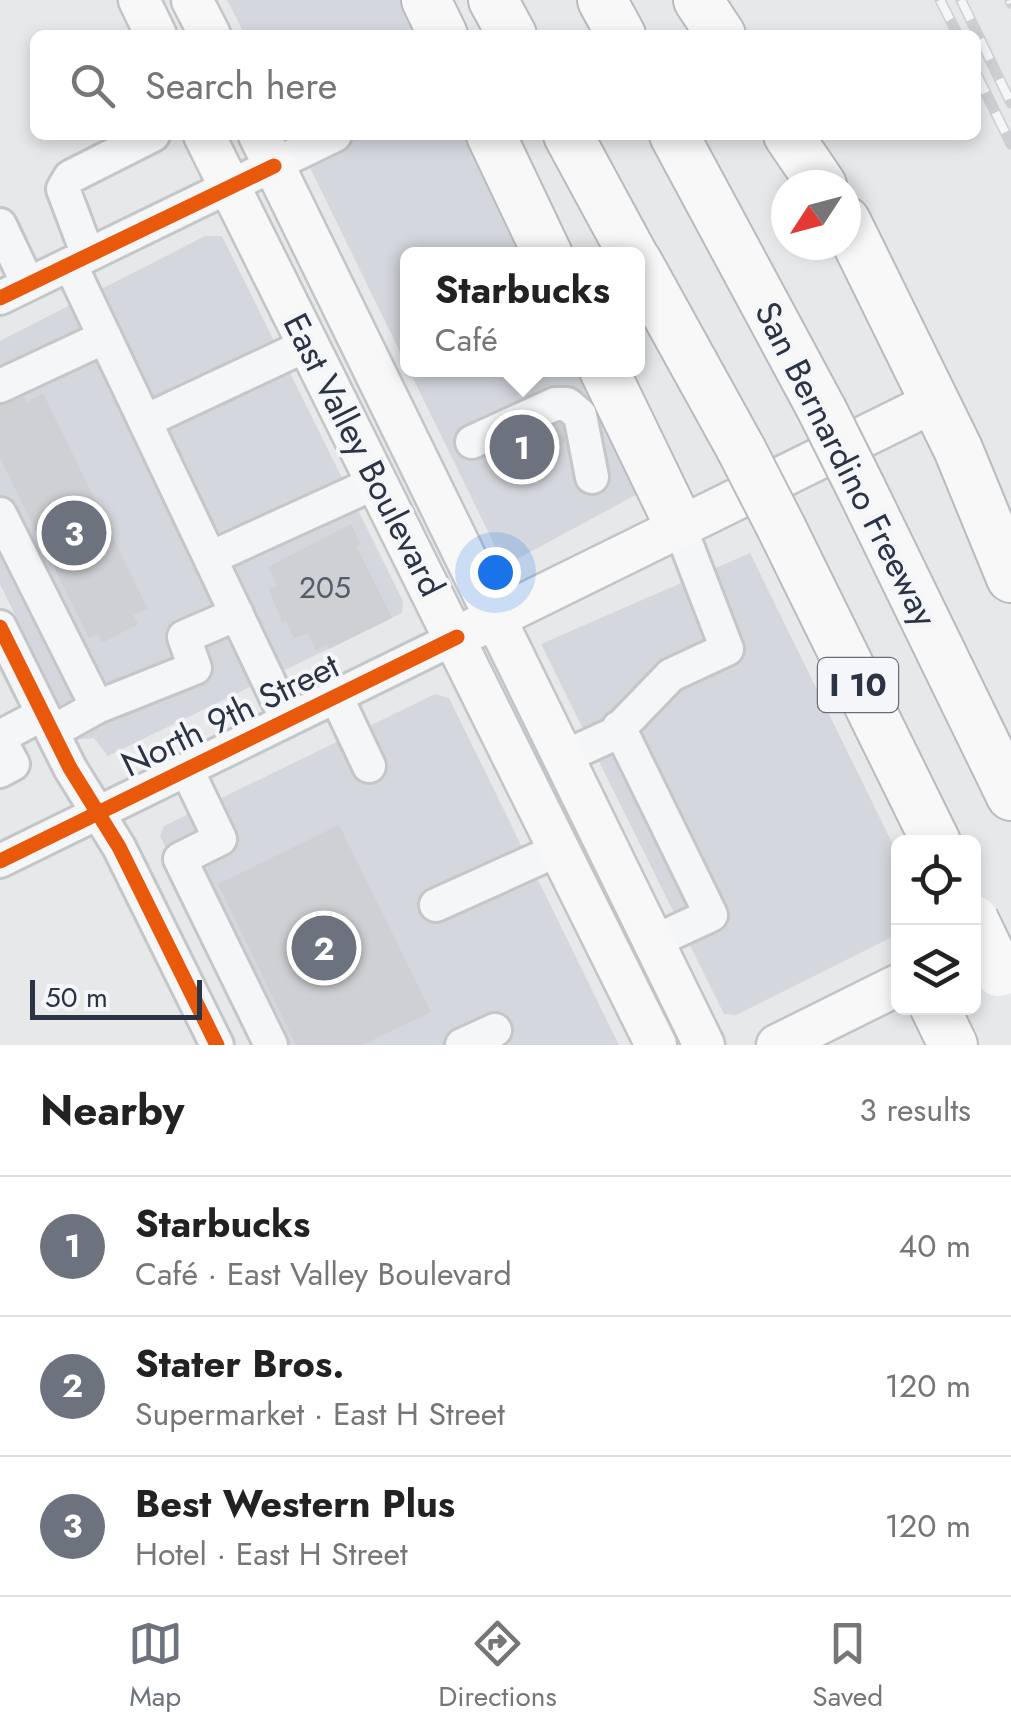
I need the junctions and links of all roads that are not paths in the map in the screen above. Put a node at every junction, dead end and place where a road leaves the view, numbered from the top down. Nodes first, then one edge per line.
1 (139, 0) edge
2 (192, 0) edge
3 (426, 0) edge
4 (493, 0) edge
5 (602, 0) edge
6 (698, 0) edge
7 (154, 30) edge
8 (207, 30) edge
9 (441, 30) edge
10 (509, 30) edge
11 (617, 30) edge
12 (719, 30) edge
13 (143, 140) edge
14 (206, 140) edge
15 (312, 140) edge
16 (493, 140) edge
17 (571, 140) edge
18 (677, 140) edge
19 (791, 140) edge
20 (267, 150) edge
21 (812, 170) edge
22 (229, 187) junction
23 (0, 226) edge
24 (545, 247) edge
25 (629, 247) edge
26 (861, 252) edge
27 (79, 260) junction
28 (645, 276) edge
29 (14, 291) edge
30 (104, 337) junction
31 (308, 345) junction
32 (607, 377) edge
33 (0, 386) edge
34 (934, 402) junction
35 (145, 421) junction
36 (472, 442) dead end
37 (592, 477) dead end
38 (377, 482) junction
39 (0, 514) edge
40 (679, 526) junction
41 (210, 558) junction
42 (1011, 578) edge
43 (237, 614) junction
44 (498, 616) junction
45 (0, 626) edge
46 (457, 637) junction
47 (336, 696) junction
48 (97, 707) junction
49 (288, 720) junction
50 (48, 723) junction
51 (619, 727) junction
52 (0, 738) edge
53 (566, 756) junction
54 (370, 766) dead end
55 (187, 770) junction
56 (0, 771) edge
57 (1011, 796) edge
58 (98, 813) junction
59 (933, 835) edge
60 (560, 849) junction
61 (0, 861) edge
62 (436, 905) dead end
63 (977, 925) edge
64 (655, 941) junction
65 (998, 961) edge
66 (891, 990) edge
67 (938, 1015) edge
68 (495, 1030) dead end
69 (837, 1032) edge
70 (217, 1045) edge
71 (271, 1045) edge
72 (462, 1045) edge
73 (656, 1045) edge
74 (704, 1045) edge
75 (777, 1045) edge
76 (953, 1045) edge

1 - 7 main road
2 - 8 main road
3 - 9 highway
4 - 10 highway
5 - 11 highway
6 - 12 highway
13 - 27 street
14 - 22 main road, East Valley Boulevard
15 - 20 street
16 - 24 highway
17 - 25 highway, I 10
18 - 57 highway, San Bernardino Freeway / I 10, bridge
19 - 21 highway
20 - 22 street
20 - 44 main road, East Valley Boulevard
22 - 27 street
22 - 31 main road, East Valley Boulevard
23 - 29 street
26 - 34 highway
27 - 29 street
27 - 30 street
28 - 59 highway, I 10, bridge
30 - 33 street
30 - 35 street
31 - 35 street
31 - 38 main road, East Valley Boulevard
32 - 40 highway
34 - 40 main road
34 - 42 highway
35 - 41 street
36 - 37 street
38 - 41 street
38 - 46 main road, East Valley Boulevard
39 - 48 street
40 - 44 main road
40 - 51 street
41 - 43 street
43 - 48 street
43 - 49 street
44 - 46 main road
44 - 53 main road, East Valley Boulevard
45 - 50 street
46 - 47 street, North 9th Street
46 - 60 main road, East Valley Boulevard
47 - 49 street, North 9th Street
47 - 54 street
48 - 50 street
49 - 55 street, North 9th Street
50 - 52 street
50 - 58 street
51 - 53 street
51 - 64 street
52 - 56 street
53 - 64 main road, East Valley Boulevard
55 - 58 street, North 9th Street
55 - 71 street
58 - 61 street, North 9th Street
58 - 70 street
60 - 62 street
60 - 73 main road, East Valley Boulevard
63 - 65 highway, bridge
64 - 74 main road, East Valley Boulevard
66 - 69 main road
67 - 76 highway
68 - 72 street
69 - 75 main road

